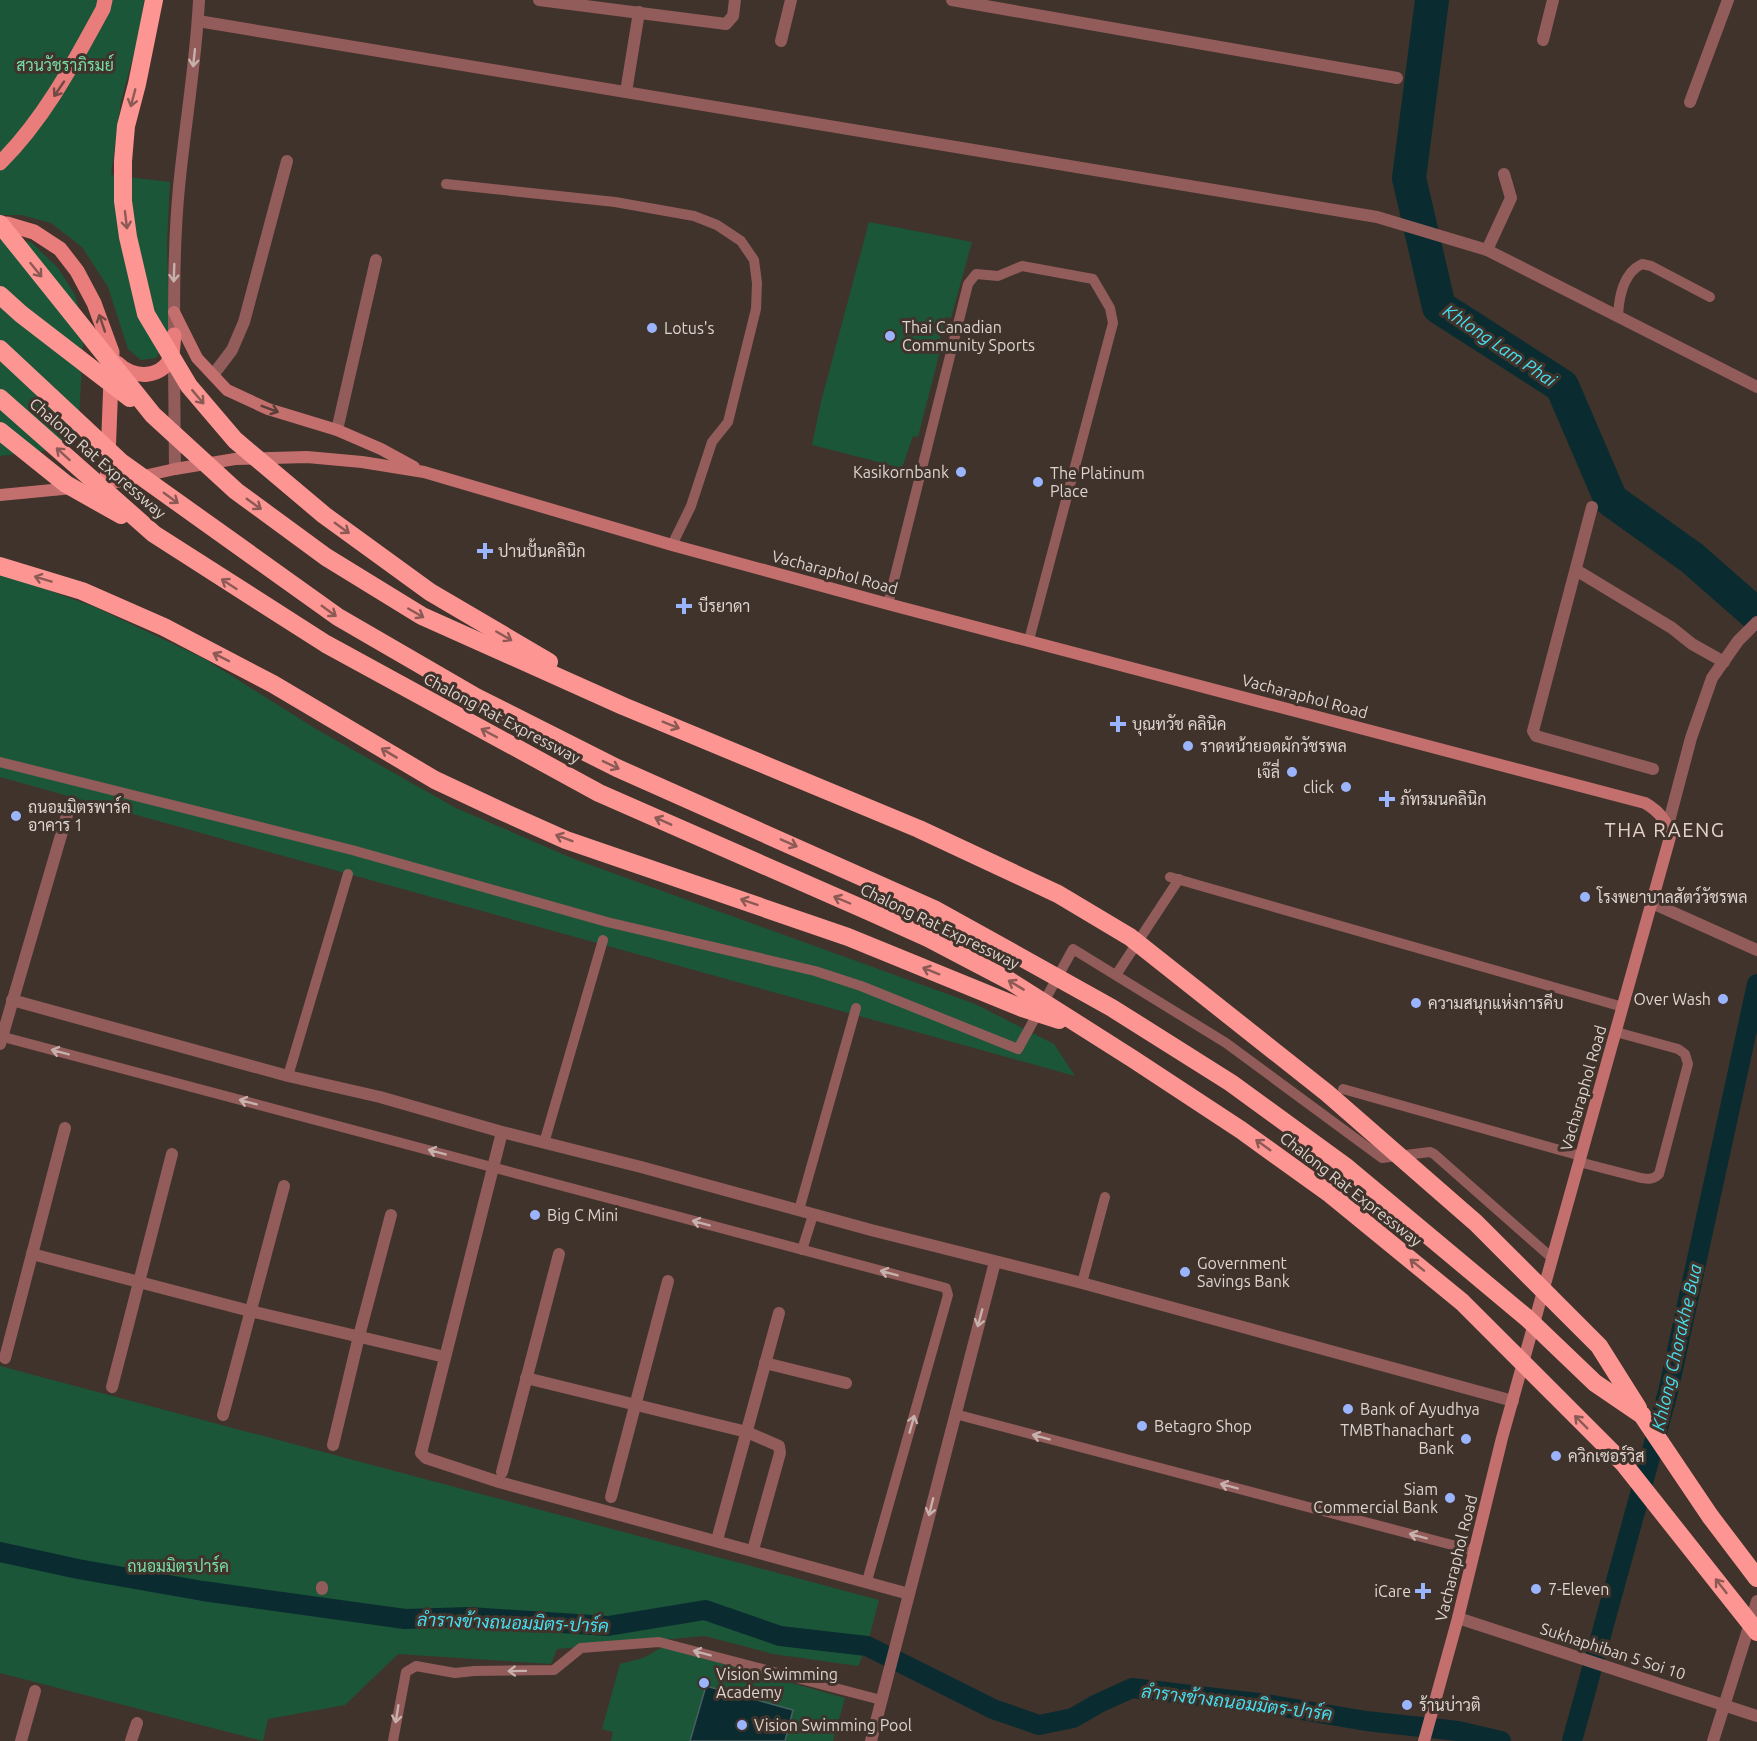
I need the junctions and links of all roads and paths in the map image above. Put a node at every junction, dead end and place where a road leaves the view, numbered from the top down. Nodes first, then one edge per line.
1 (105, 0) edge
2 (154, 0) edge
3 (199, 0) edge
4 (539, 0) edge
5 (735, 0) edge
6 (791, 0) edge
7 (952, 0) edge
8 (1552, 0) edge
9 (1728, 0) edge
10 (639, 12) junction
11 (198, 21) junction
12 (1543, 40) dead end
13 (781, 41) dead end
14 (1397, 78) dead end
15 (626, 92) junction
16 (1690, 102) dead end
17 (287, 161) dead end
18 (0, 163) edge
19 (1504, 174) dead end
20 (446, 184) dead end
21 (2, 224) edge
22 (1487, 250) junction
23 (376, 260) dead end
24 (0, 295) edge
25 (1710, 297) dead end
26 (174, 312) junction
27 (1617, 316) junction
28 (174, 335) junction
29 (0, 349) edge
30 (112, 352) junction
31 (213, 375) junction
32 (1757, 387) edge
33 (0, 398) edge
34 (153, 415) junction
35 (337, 430) junction
36 (0, 431) edge
37 (175, 469) junction
38 (424, 472) junction
39 (108, 485) junction
40 (0, 495) edge
41 (1592, 507) dead end
42 (154, 534) junction
43 (672, 545) junction
44 (0, 566) edge
45 (1576, 570) junction
46 (888, 604) junction
47 (1757, 622) edge
48 (1029, 640) junction
49 (1724, 662) junction
50 (623, 706) junction
51 (0, 762) edge
52 (1653, 769) dead end
53 (69, 808) dead end
54 (1668, 825) junction
55 (348, 874) dead end
56 (1652, 903) junction
57 (603, 940) dead end
58 (1755, 949) edge
59 (1116, 975) junction
60 (12, 1000) junction
61 (1623, 1007) junction
62 (856, 1008) dead end
63 (1084, 1027) junction
64 (1616, 1032) junction
65 (1, 1039) edge
66 (288, 1076) junction
67 (1343, 1089) dead end
68 (65, 1128) dead end
69 (502, 1132) junction
70 (544, 1143) junction
71 (172, 1154) dead end
72 (1580, 1159) junction
73 (493, 1167) junction
74 (284, 1186) dead end
75 (1105, 1197) dead end
76 (799, 1210) junction
77 (391, 1215) dead end
78 (813, 1215) junction
79 (802, 1250) junction
80 (32, 1254) junction
81 (559, 1254) dead end
82 (1552, 1257) junction
83 (995, 1262) junction
84 (668, 1281) dead end
85 (139, 1283) junction
86 (1082, 1283) junction
87 (250, 1311) junction
88 (779, 1314) dead end
89 (359, 1335) junction
90 (445, 1357) junction
91 (5, 1358) dead end
92 (765, 1363) junction
93 (526, 1378) junction
94 (846, 1383) dead end
95 (112, 1387) dead end
96 (1513, 1401) junction
97 (635, 1405) junction
98 (955, 1414) junction
99 (223, 1415) dead end
100 (1642, 1415) junction
101 (747, 1432) junction
102 (333, 1445) dead end
103 (502, 1472) dead end
104 (610, 1497) dead end
105 (717, 1540) junction
106 (753, 1550) junction
107 (1474, 1551) junction
108 (1757, 1578) edge
109 (867, 1581) junction
110 (909, 1594) junction
111 (1757, 1601) edge
112 (1458, 1618) junction
113 (1757, 1632) edge
114 (35, 1691) dead end
115 (881, 1700) junction
116 (1725, 1705) junction
117 (1757, 1716) edge
118 (136, 1723) dead end
119 (1426, 1732) edge
120 (21, 1741) edge
121 (131, 1741) edge
122 (393, 1741) edge
123 (871, 1741) edge
124 (1713, 1741) edge

1 -> 18 main road
2 -> 50 highway
3 - 11 street
4 - 10 street
5 - 10 street
6 - 13 street
7 - 14 street
8 - 12 street
9 - 16 street
10 - 15 street
11 - 15 street
11 -> 26 street
15 - 22 street
17 - 31 street
19 - 22 street
20 - 43 lane
30 -> 21 main road
21 -> 34 highway
22 - 27 street
23 - 35 street
24 - 34 highway
25 - 27 lane
26 - 28 street
26 - 31 main road
27 - 32 street
28 - 30 main road
28 - 37 street
29 -> 100 highway, Chalong Rat Expressway
30 - 39 main road
31 -> 35 main road
42 -> 33 highway, Chalong Rat Expressway
34 -> 50 highway
35 - 38 main road
36 - 42 highway
37 - 38 main road, Vacharaphol Road
37 - 39 main road, Vacharaphol Road
38 - 43 main road, Vacharaphol Road
39 - 40 main road, Vacharaphol Road
41 - 45 street
63 -> 42 highway, Chalong Rat Expressway
43 - 46 main road, Vacharaphol Road
63 -> 44 highway
45 - 49 street
45 - 52 street
46 - 48 main road, Vacharaphol Road
46 - 48 lane
47 - 49 street
48 - 54 main road, Vacharaphol Road
49 - 54 street
50 -> 100 highway
51 - 59 lane
53 - 60 street
54 - 56 main road, Vacharaphol Road
55 - 66 lane
56 - 58 street
56 - 61 main road, Vacharaphol Road
57 - 70 lane
59 - 61 lane
59 - 82 lane
60 - 65 street
60 - 66 street
61 - 64 main road, Vacharaphol Road
62 - 76 lane
113 -> 63 highway, Chalong Rat Expressway
64 - 72 main road, Vacharaphol Road
64 - 72 lane
73 -> 65 lane
66 - 69 street
67 - 72 lane
68 - 80 street
69 - 70 street
69 - 73 street
70 - 76 street
71 - 85 street
72 - 82 main road, Vacharaphol Road
79 -> 73 lane
73 - 90 street
74 - 87 street
75 - 86 lane
76 - 78 street
77 - 89 street
78 - 79 lane
78 - 83 street
109 -> 79 lane
80 - 85 street
80 - 91 street
81 - 93 street
82 - 96 main road, Vacharaphol Road
83 - 86 street
83 -> 98 street
84 - 97 street
85 - 87 street
85 - 95 street
86 - 96 street
87 - 89 street
87 - 99 street
88 - 92 street
89 - 90 street
89 - 102 street
90 - 105 street
92 - 94 street
92 - 101 street
93 - 97 street
93 - 103 street
96 - 107 main road, Vacharaphol Road
97 - 101 street
97 - 104 street
107 -> 98 lane
98 -> 110 street
100 - 108 highway, Chalong Rat Expressway
101 - 105 street
101 - 106 street
105 - 106 street
106 - 109 street
107 - 112 main road, Vacharaphol Road
109 - 110 street
110 - 115 street
111 - 116 street
112 - 116 street, Sukhaphiban 5 Soi 10
112 - 119 main road, Vacharaphol Road
114 - 120 street
115 -> 122 lane
115 - 123 street
116 - 117 street, Sukhaphiban 5 Soi 10
116 - 124 street
118 - 121 street

